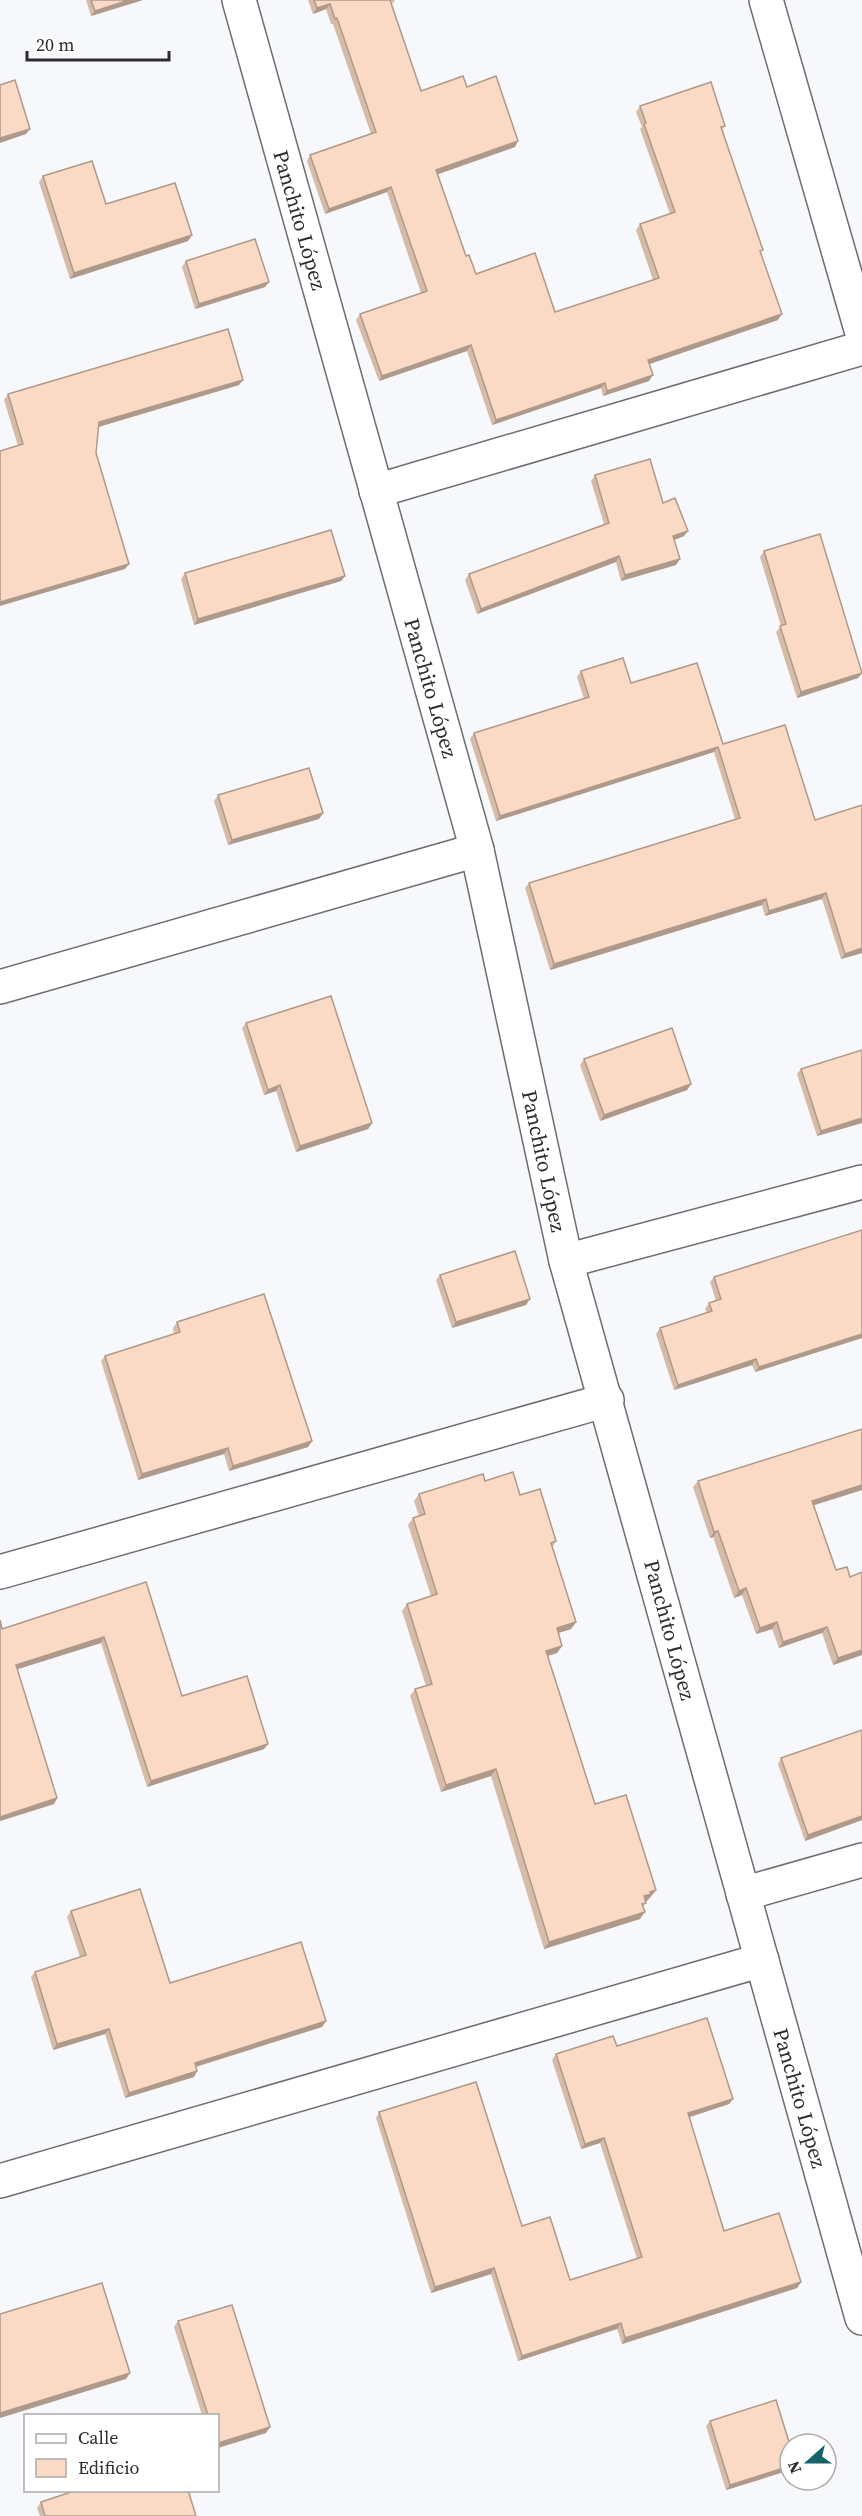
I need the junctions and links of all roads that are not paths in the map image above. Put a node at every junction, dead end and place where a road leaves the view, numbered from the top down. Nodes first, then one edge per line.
1 (239, 0) edge
2 (766, 0) edge
3 (862, 333) edge
4 (862, 348) edge
5 (376, 491) junction
6 (477, 850) junction
7 (0, 987) edge
8 (862, 1182) edge
9 (566, 1261) junction
10 (607, 1400) junction
11 (0, 1572) edge
12 (862, 1860) edge
13 (743, 1894) junction
14 (762, 1960) junction
15 (0, 2181) edge
16 (862, 2318) edge

1 - 5 street, Panchito López
2 - 3 street
4 - 5 street
5 - 6 street, Panchito López
6 - 7 street
6 - 9 street, Panchito López
8 - 9 street
9 - 10 street, Panchito López
10 - 11 street
10 - 13 street, Panchito López
12 - 13 street
13 - 14 street, Panchito López
14 - 15 street
14 - 16 street, Panchito López

